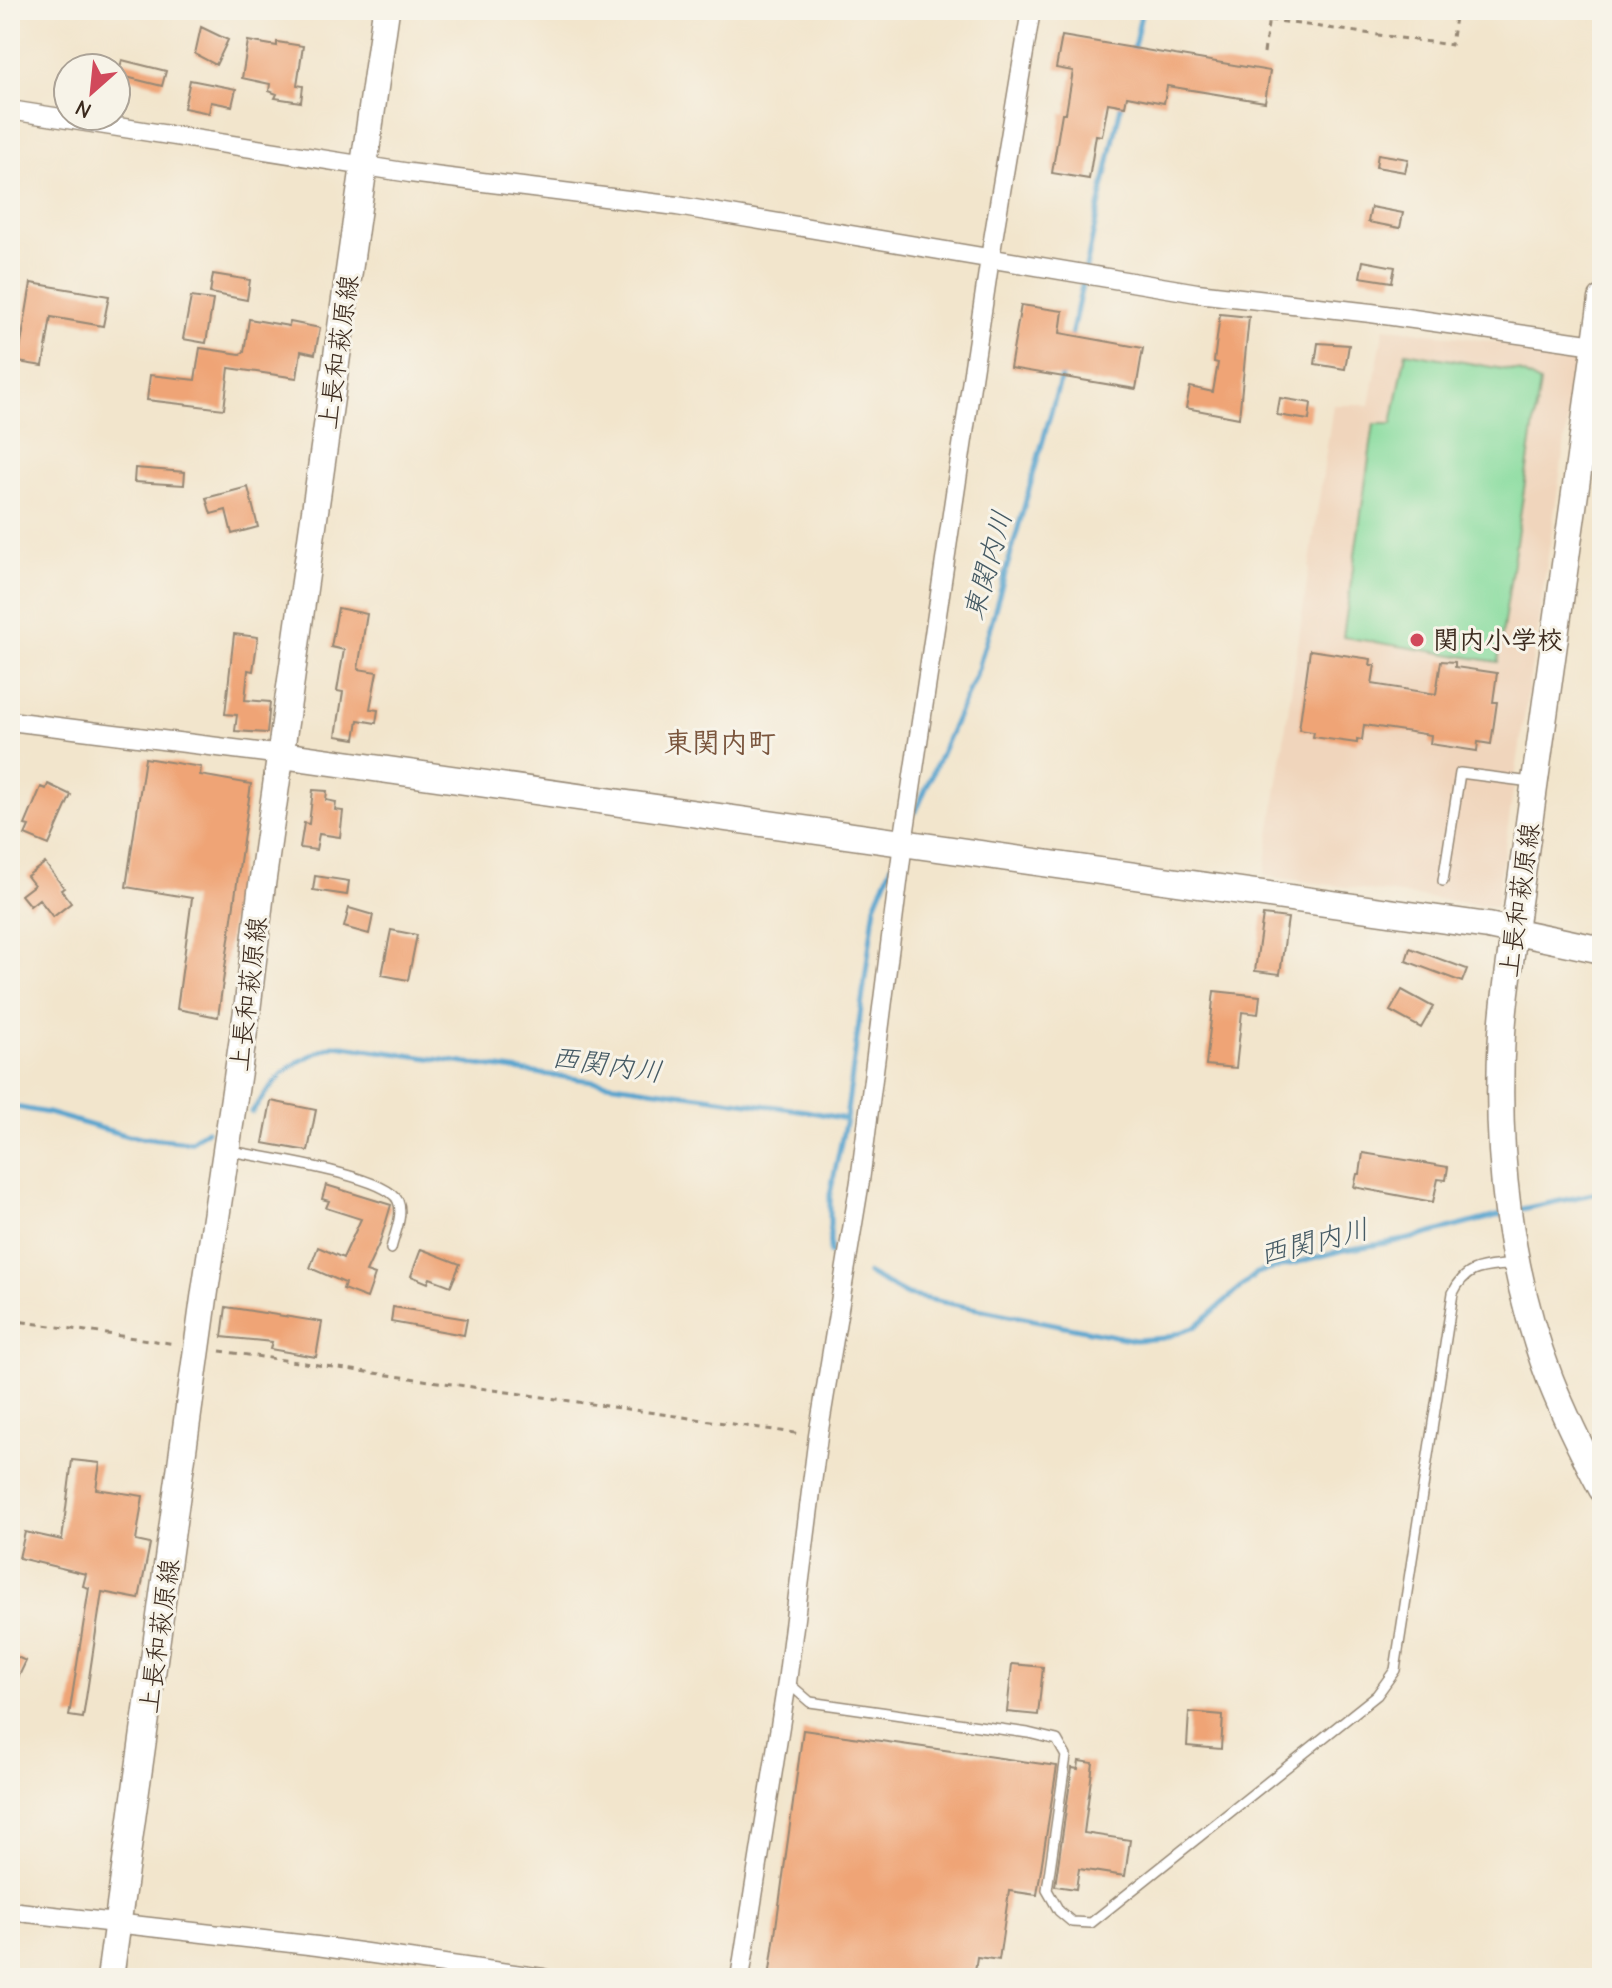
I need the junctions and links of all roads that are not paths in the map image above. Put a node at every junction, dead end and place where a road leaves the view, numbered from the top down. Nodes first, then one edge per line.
1 (386, 10) edge
2 (1031, 10) edge
3 (10, 110) edge
4 (364, 164) junction
5 (990, 258) junction
6 (1602, 299) edge
7 (1595, 345) junction
8 (10, 721) edge
9 (282, 755) junction
10 (1535, 783) junction
11 (903, 843) junction
12 (1443, 881) dead end
13 (1514, 931) junction
14 (1602, 950) edge
15 (227, 1150) junction
16 (391, 1249) dead end
17 (1517, 1264) junction
18 (1602, 1489) edge
19 (787, 1682) junction
20 (10, 1911) edge
21 (118, 1924) junction
22 (110, 1978) edge
23 (543, 1978) edge
24 (740, 1978) edge

1 - 4 main road, 上長和萩原線
2 - 5 street
3 - 4 street
4 - 5 street
4 - 9 main road, 上長和萩原線
5 - 7 street
5 - 11 street
6 - 7 main road, 上長和萩原線
7 - 10 main road, 上長和萩原線
8 - 9 street
9 - 11 main road
9 - 15 main road, 上長和萩原線
10 - 12 lane
10 - 13 main road, 上長和萩原線
11 - 13 main road
11 - 19 street
13 - 14 main road
13 - 17 main road, 上長和萩原線
15 - 16 lane
15 - 21 main road, 上長和萩原線
17 - 18 main road, 上長和萩原線
17 - 19 lane
19 - 24 street
20 - 21 street
21 - 22 main road, 上長和萩原線
21 - 23 street

